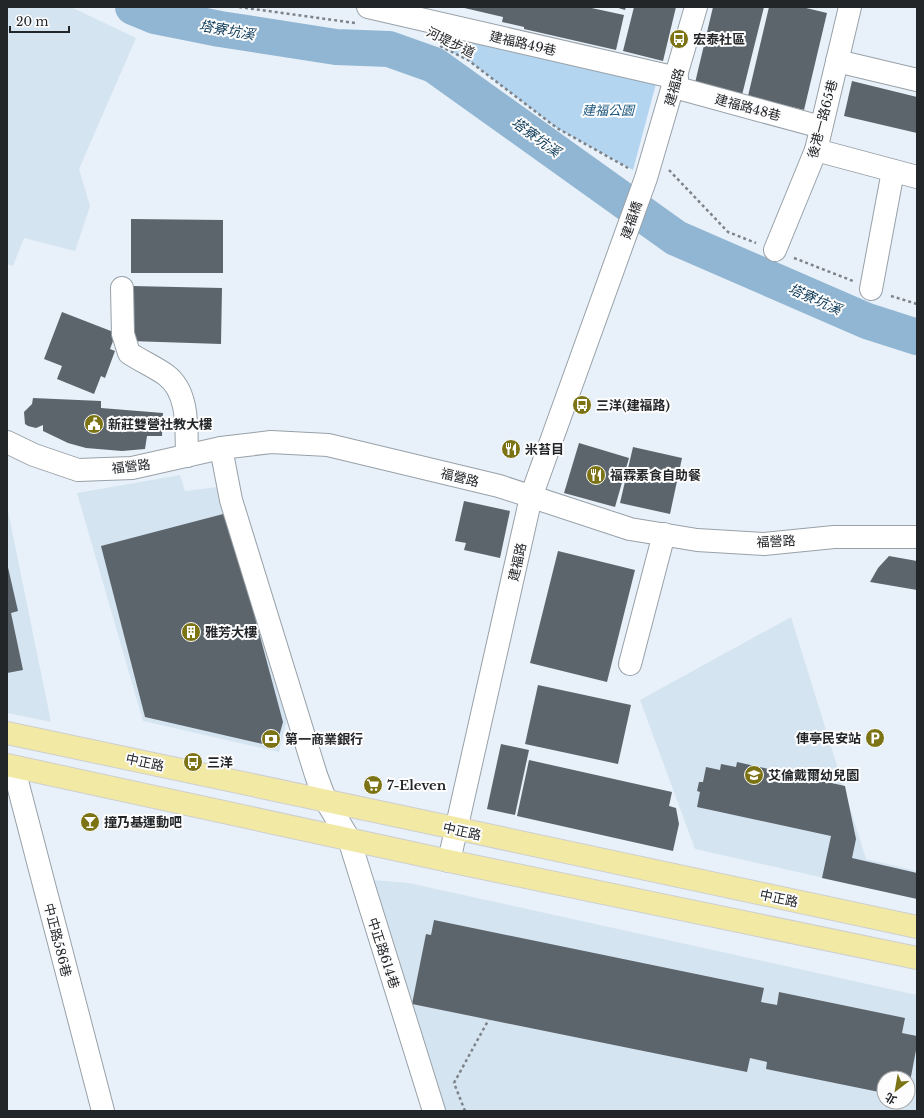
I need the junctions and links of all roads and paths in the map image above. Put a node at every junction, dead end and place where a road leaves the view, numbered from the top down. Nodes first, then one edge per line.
1 (239, 7) edge
2 (696, 7) edge
3 (850, 7) edge
4 (362, 15) edge
5 (434, 44) dead end
6 (837, 61) junction
7 (917, 80) edge
8 (675, 83) junction
9 (821, 127) junction
10 (816, 150) junction
11 (893, 171) junction
12 (648, 172) junction
13 (917, 177) edge
14 (775, 250) dead end
15 (613, 272) joint
16 (122, 288) dead end
17 (871, 289) dead end
18 (7, 442) edge
19 (221, 448) junction
20 (187, 456) junction
21 (531, 497) junction
22 (664, 534) junction
23 (917, 537) edge
24 (630, 664) dead end
25 (7, 733) edge
26 (13, 767) edge
27 (325, 799) junction
28 (456, 830) junction
29 (349, 839) junction
30 (449, 861) junction
31 (917, 927) edge
32 (917, 958) edge
33 (489, 1019) dead end
34 (102, 1111) edge
35 (434, 1111) edge
36 (465, 1111) edge

1 - 4 path
2 - 8 street, 建福路
3 - 6 street, 後港一路65巷
4 - 8 street, 建福路49巷
5 - 12 path, 河堤步道
6 - 7 street
6 - 9 street, 後港一路65巷
8 - 9 street, 建福路48巷
8 - 12 street, 建福路
9 - 10 street, 後港一路65巷
10 - 11 street
10 - 14 street, 後港一路65巷
11 - 13 street
11 - 17 street
12 - 15 street, 建福橋
15 - 21 street, 建福路
16 - 20 street
18 - 20 street, 福營路
19 - 20 street, 福營路
19 - 21 street, 福營路
19 - 27 street, 中正路614巷
21 - 22 street, 福營路
21 - 28 street, 建福路
22 - 23 street, 福營路
22 - 24 street
25 - 27 main road, 中正路
26 - 29 main road
26 - 34 street, 中正路586巷
27 - 28 main road, 中正路
27 - 29 street, 中正路614巷
28 - 30 street, 建福路
28 - 31 main road, 中正路
29 - 30 main road
29 - 35 street, 中正路614巷
30 - 32 main road
33 - 36 path

